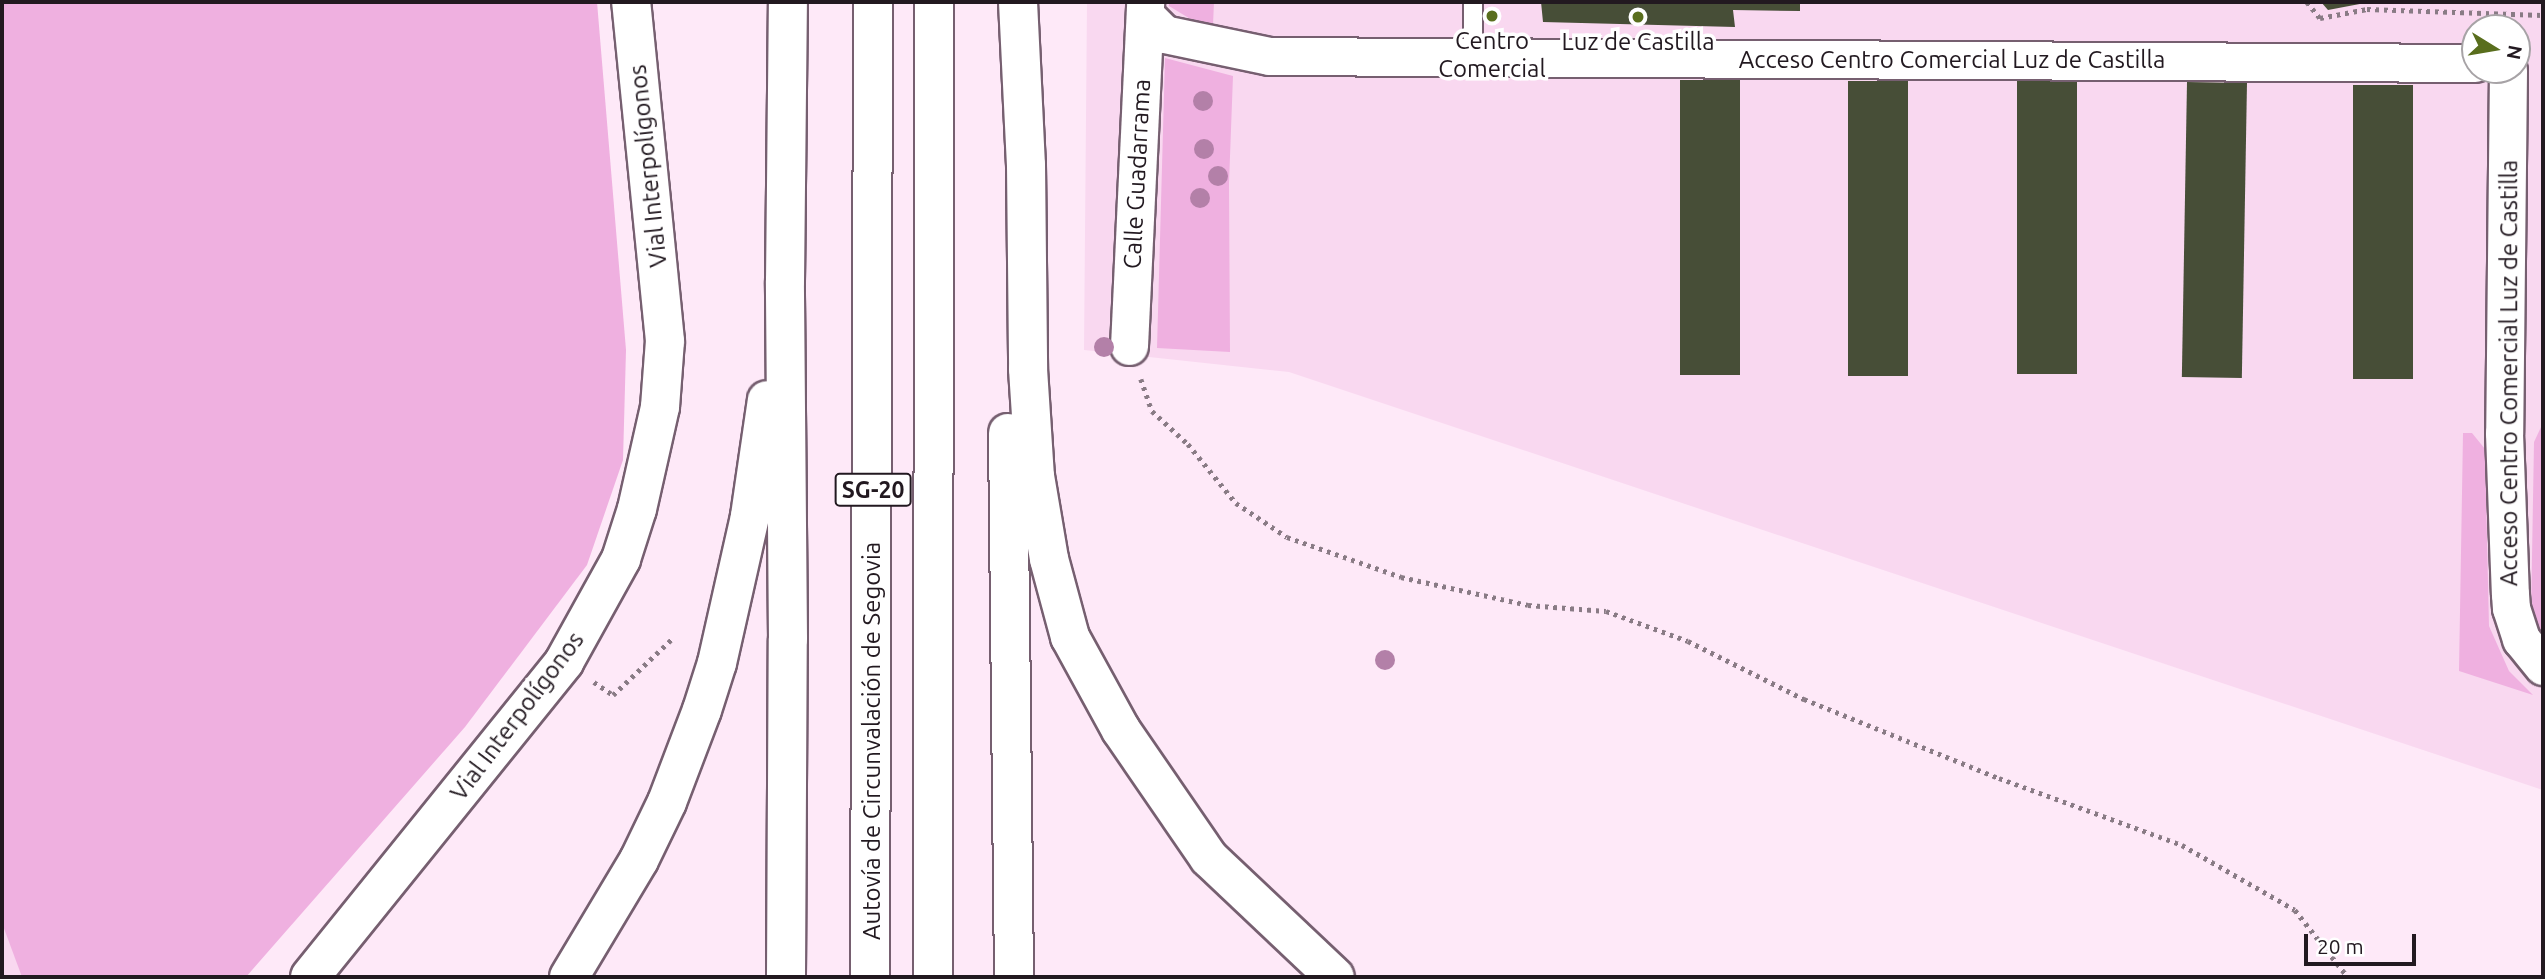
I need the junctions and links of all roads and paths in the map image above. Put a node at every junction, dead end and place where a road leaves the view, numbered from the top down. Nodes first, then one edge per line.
1 (631, 2) edge
2 (789, 2) edge
3 (873, 2) edge
4 (934, 2) edge
5 (1008, 2) edge
6 (1018, 2) edge
7 (1472, 2) edge
8 (2307, 2) edge
9 (1145, 9) edge
10 (2543, 15) edge
11 (1473, 58) junction
12 (2461, 63) edge
13 (2508, 84) edge
14 (785, 281) junction
15 (1129, 346) joint
16 (674, 637) dead end
17 (564, 662) junction
18 (2543, 666) edge
19 (310, 977) edge
20 (569, 977) edge
21 (786, 977) edge
22 (870, 977) edge
23 (933, 977) edge
24 (1014, 977) edge
25 (1335, 977) edge
26 (2348, 977) edge

1 - 17 main road, Vial Interpolígonos
2 - 14 main road
3 - 22 main road, Autovía de Circunvalación de Segovia / SG-20
4 - 23 main road, SG-20
5 - 24 main road
6 - 25 main road
7 - 11 lane
8 - 10 path
9 - 11 street, Acceso Centro Comercial Luz de Castilla
9 - 15 street, Calle Guadarrama
11 - 12 street, Acceso Centro Comercial Luz de Castilla
13 - 18 street, Acceso Centro Comercial Luz de Castilla
14 - 20 main road
14 - 21 main road
15 - 26 path
16 - 17 path
17 - 19 main road, Vial Interpolígonos

